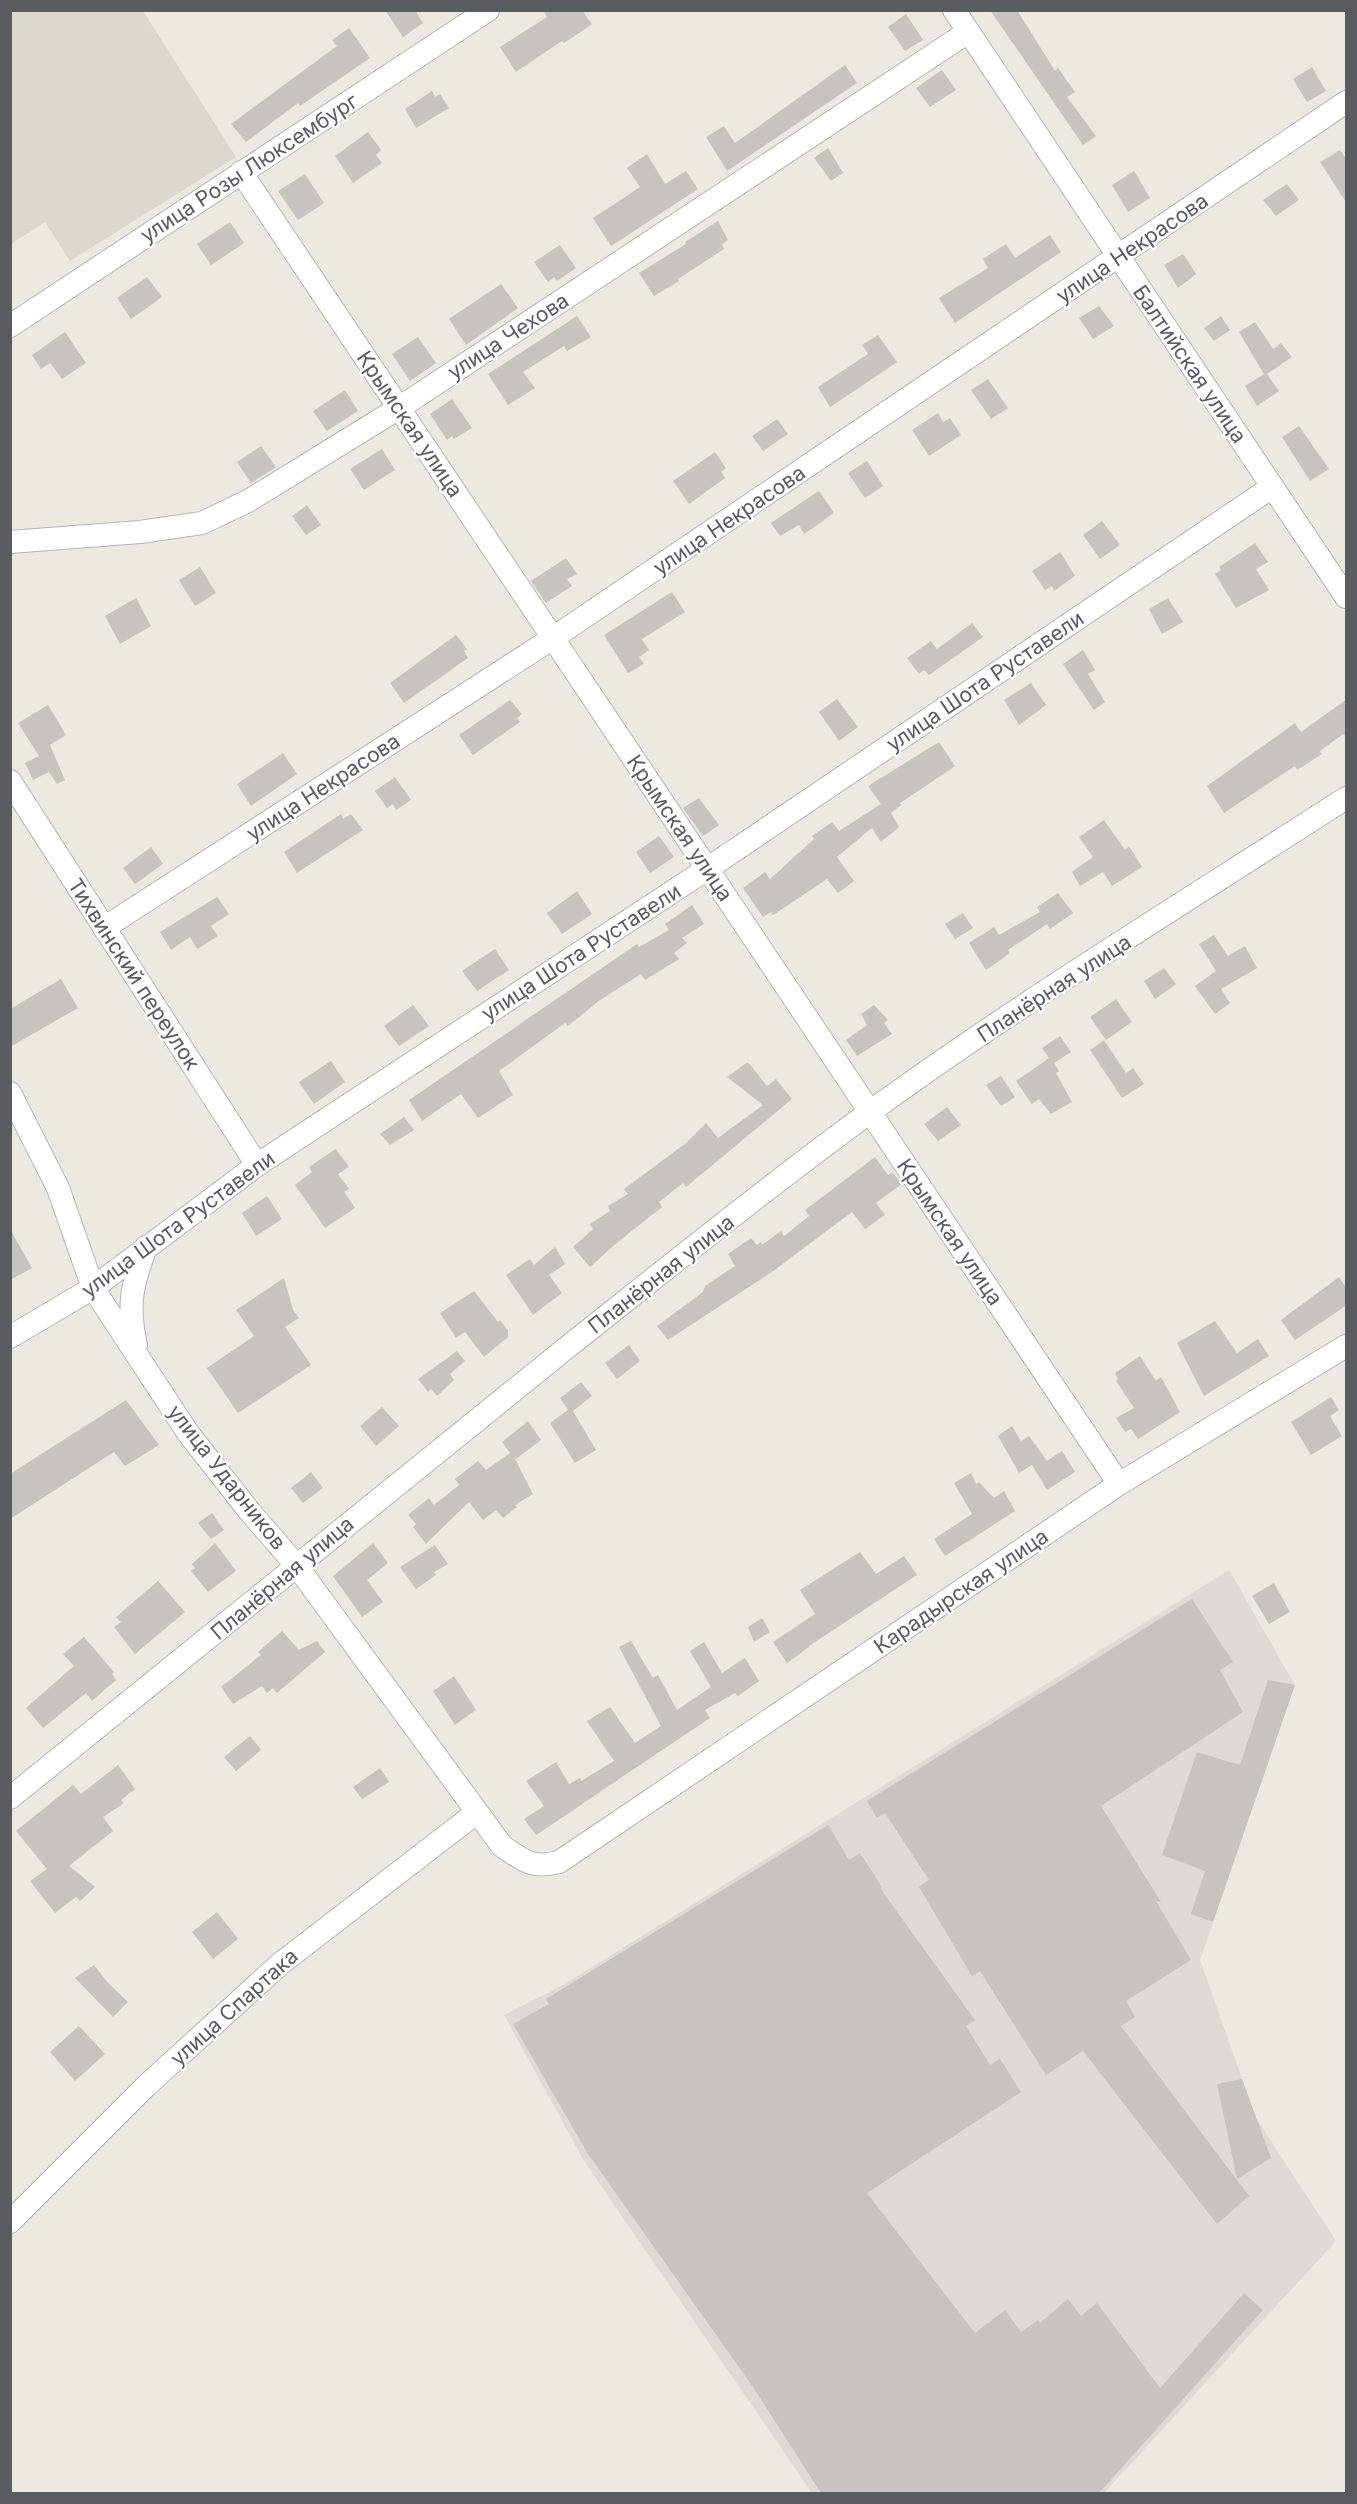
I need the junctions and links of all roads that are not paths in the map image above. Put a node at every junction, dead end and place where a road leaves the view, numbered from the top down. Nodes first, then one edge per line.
1 (488, 10) edge
2 (954, 10) edge
3 (968, 32) junction
4 (1347, 102) edge
5 (241, 172) junction
6 (1118, 258) junction
7 (10, 326) edge
8 (399, 408) junction
9 (1272, 487) junction
10 (10, 542) edge
11 (1347, 597) edge
12 (553, 638) junction
13 (10, 782) edge
14 (1347, 798) edge
15 (19, 812) edge
16 (708, 869) junction
17 (104, 928) junction
18 (10, 1093) edge
19 (870, 1112) junction
20 (258, 1166) junction
21 (146, 1247) junction
22 (93, 1288) junction
23 (10, 1337) edge
24 (1347, 1346) edge
25 (139, 1358) junction
26 (1119, 1484) junction
27 (296, 1565) junction
28 (10, 1798) edge
29 (476, 1813) junction
30 (582, 1847) joint
31 (10, 2222) edge

1 - 5 street, улица Розы Люксембург
2 - 3 street, Балтийская улица
3 - 6 street, Балтийская улица
3 - 8 street, улица Чехова
4 - 6 street, улица Некрасова
5 - 7 street, улица Розы Люксембург
5 - 8 street, Крымская улица
6 - 9 street, Балтийская улица
6 - 12 street, улица Некрасова
8 - 10 street, улица Чехова
8 - 12 street, Крымская улица
9 - 11 street, Балтийская улица
9 - 16 street, улица Шота Руставели
12 - 16 street, Крымская улица
12 - 17 street, улица Некрасова
13 - 15 street, Тихвинский переулок
14 - 19 street, Планёрная улица
15 - 17 street, Тихвинский переулок
16 - 19 street, Крымская улица
16 - 20 street, улица Шота Руставели
17 - 20 street, Тихвинский переулок
18 - 22 street, улица Ударников
19 - 26 street, Крымская улица
19 - 27 street, Планёрная улица
20 - 21 street, улица Шота Руставели
21 - 22 street, улица Шота Руставели
21 - 25 street
22 - 23 street, улица Шота Руставели
22 - 25 street, улица Ударников
24 - 26 street, Карадырская улица
25 - 27 street, улица Ударников
26 - 30 street, Карадырская улица
27 - 28 street, Планёрная улица
27 - 29 street, улица Ударников
29 - 30 street, улица Ударников
29 - 31 street, улица Спартака

